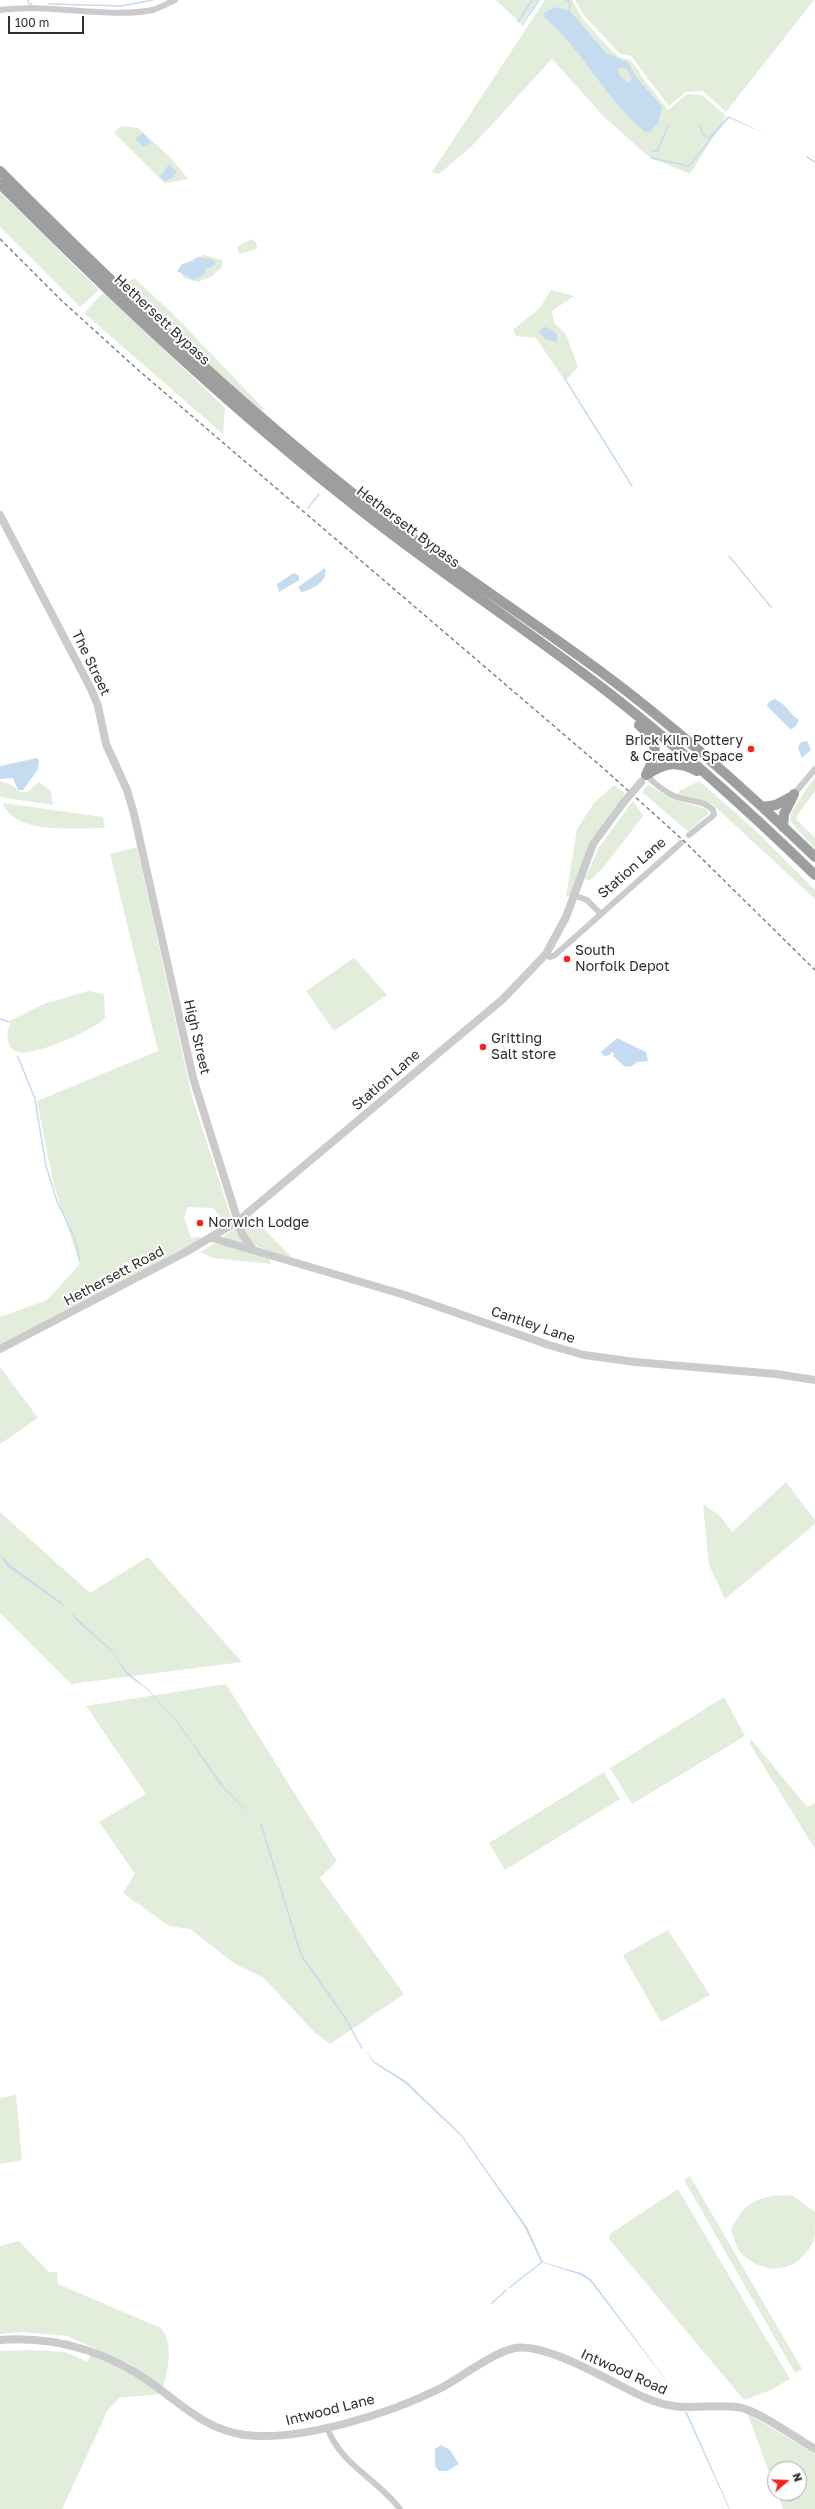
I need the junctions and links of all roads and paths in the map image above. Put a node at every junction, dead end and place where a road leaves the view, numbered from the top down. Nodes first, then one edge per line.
1 (175, 0) edge
2 (0, 10) edge
3 (0, 171) edge
4 (0, 184) edge
5 (0, 515) edge
6 (610, 694) junction
7 (815, 769) edge
8 (643, 778) junction
9 (723, 788) junction
10 (794, 794) junction
11 (763, 807) junction
12 (783, 827) junction
13 (689, 834) dead end
14 (681, 843) dead end
15 (142, 855) joint
16 (815, 857) edge
17 (815, 875) edge
18 (573, 896) junction
19 (600, 913) junction
20 (546, 954) junction
21 (238, 1221) junction
22 (212, 1238) junction
23 (252, 1248) junction
24 (0, 1349) edge
25 (815, 1380) edge
26 (0, 2340) edge
27 (510, 2349) joint
28 (328, 2427) junction
29 (815, 2449) edge
30 (400, 2509) edge

1 - 2 street
3 - 11 highway, Hethersett Bypass
4 - 6 highway, Hethersett Bypass
5 - 15 street, The Street
6 - 8 highway
6 - 9 highway, Hethersett Bypass
7 - 10 street
8 - 9 highway
8 - 13 street
8 - 18 street, Station Lane, bridge
9 - 17 highway, Hethersett Bypass
10 - 11 highway
10 - 12 highway
11 - 12 highway, Hethersett Bypass
12 - 16 highway, Hethersett Bypass
14 - 19 street, Station Lane
15 - 21 street, High Street
18 - 19 street, Station Lane
18 - 20 street, Station Lane
19 - 20 street, Station Lane
20 - 21 street, Station Lane
21 - 22 street, Hethersett Road
21 - 23 street
22 - 23 street, Cantley Lane
22 - 24 street, Hethersett Road
23 - 25 street, Cantley Lane
26 - 28 street, Intwood Lane
27 - 28 street, Intwood Lane
27 - 29 street, Intwood Road
28 - 30 street

